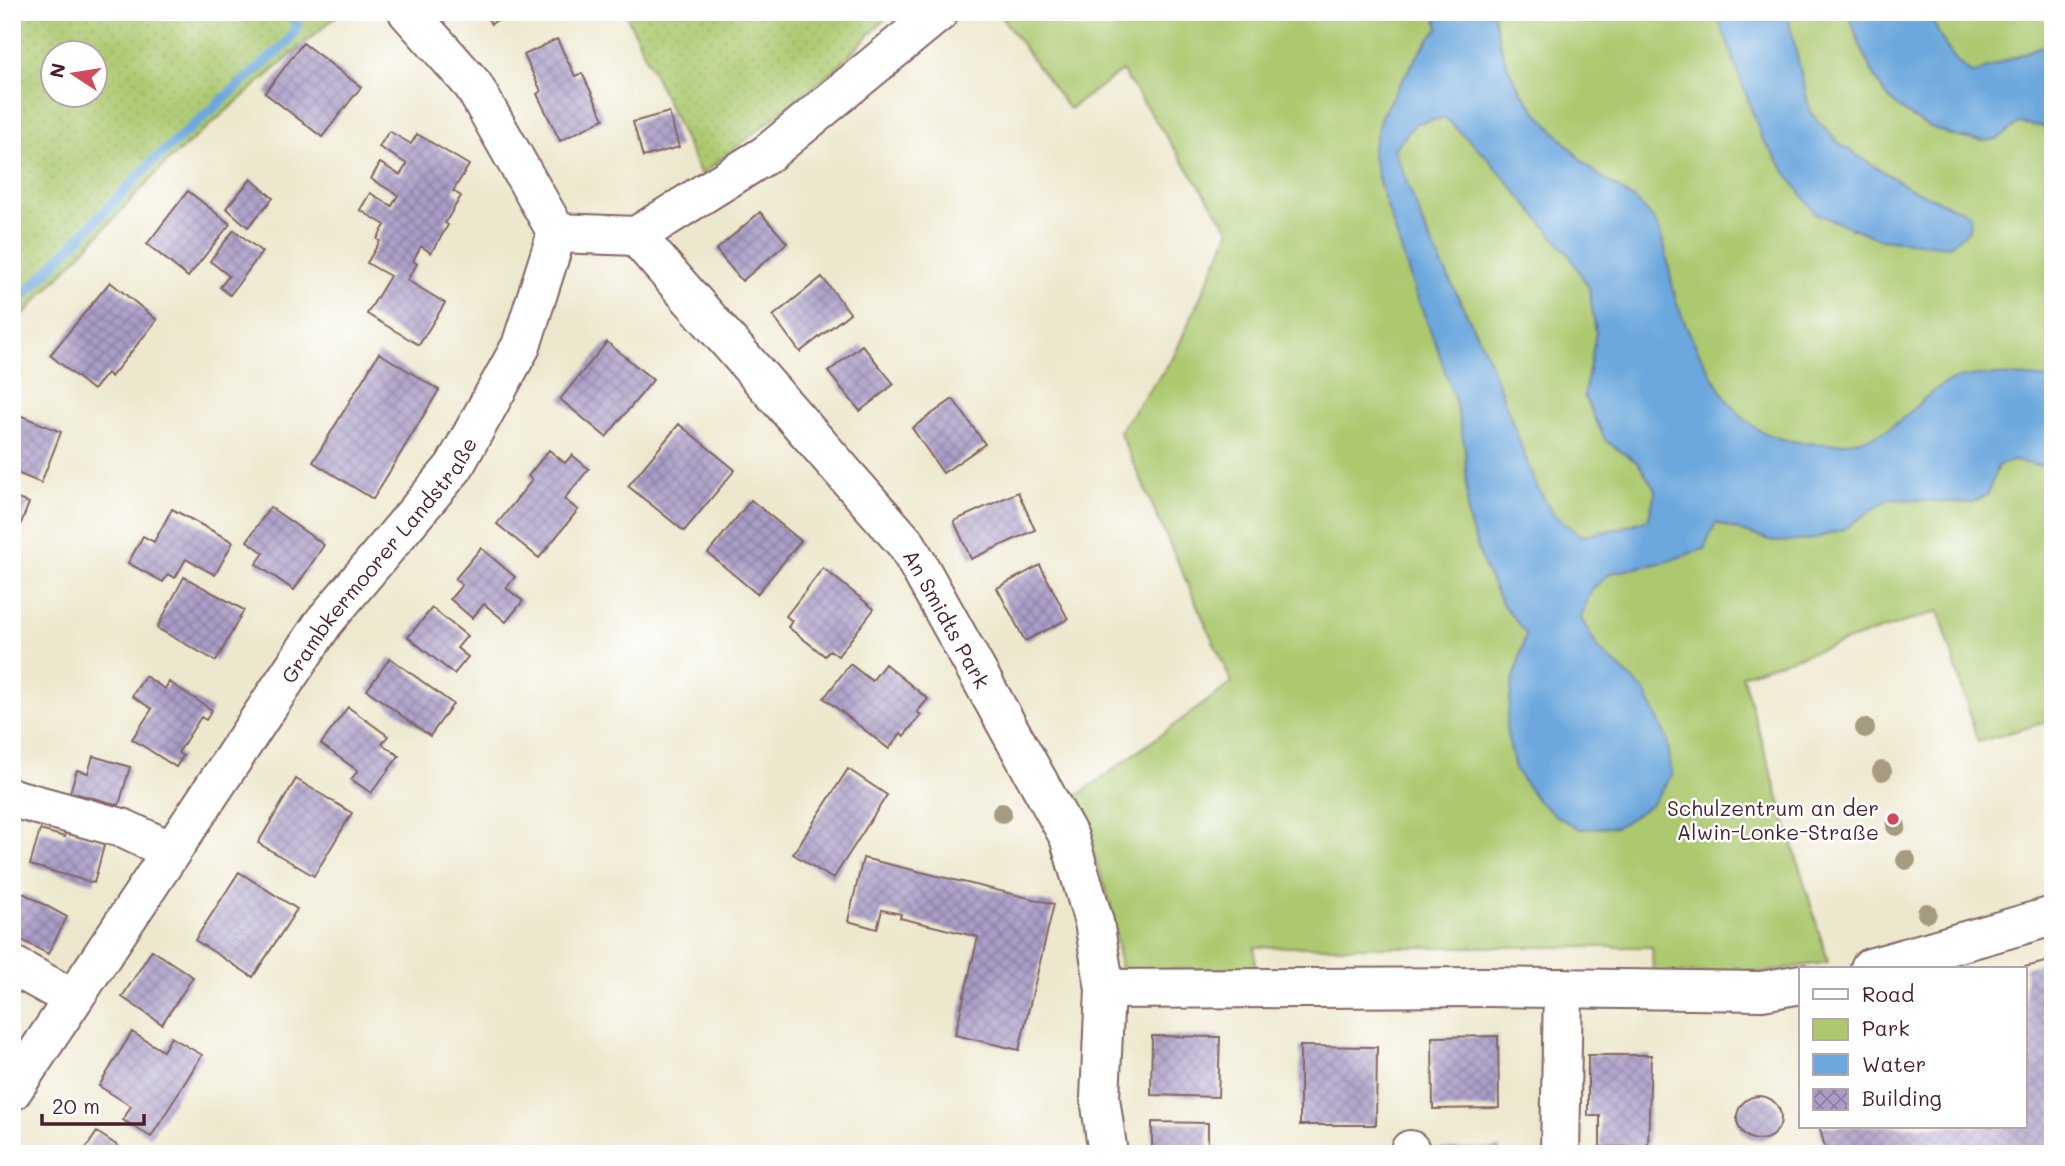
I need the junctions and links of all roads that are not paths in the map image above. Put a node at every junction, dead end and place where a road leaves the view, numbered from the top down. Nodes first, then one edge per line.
1 (408, 12) edge
2 (939, 12) edge
3 (557, 233) junction
4 (636, 236) junction
5 (12, 798) edge
6 (171, 851) junction
7 (2053, 916) edge
8 (12, 965) edge
9 (1874, 967) edge
10 (1799, 984) edge
11 (1563, 988) junction
12 (1105, 989) junction
13 (73, 999) junction
14 (12, 1091) edge
15 (1108, 1154) edge
16 (1560, 1154) edge

1 - 3 street
2 - 4 street
3 - 4 street
3 - 6 street, Grambkermoorer Landstraße
4 - 12 street, An Smidts Park
5 - 6 street
6 - 13 street, Grambkermoorer Landstraße
7 - 9 street
8 - 13 street
10 - 11 street
11 - 12 street
11 - 16 street
12 - 15 street, An Smidts Park
13 - 14 street, Grambkermoorer Landstraße

